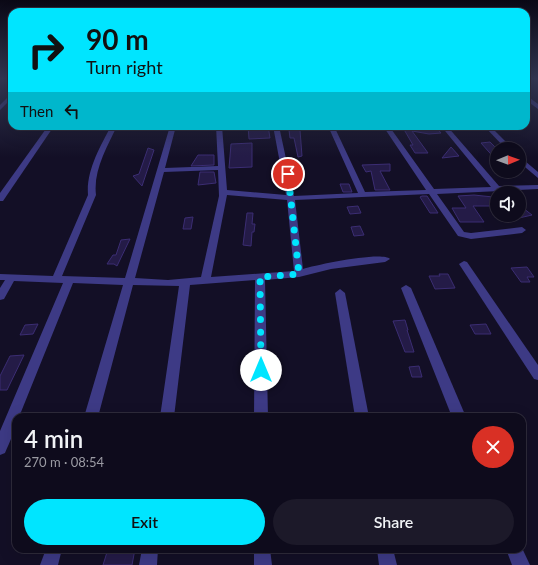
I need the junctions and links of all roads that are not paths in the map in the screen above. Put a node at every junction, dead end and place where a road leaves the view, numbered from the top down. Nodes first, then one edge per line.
1 (48, 130) edge
2 (112, 130) edge
3 (172, 130) edge
4 (219, 130) edge
5 (277, 130) edge
6 (333, 130) edge
7 (389, 130) edge
8 (447, 130) edge
9 (491, 130) edge
10 (503, 142) edge
11 (526, 165) edge
12 (220, 168) junction
13 (161, 170) junction
14 (538, 176) edge
15 (494, 186) edge
16 (526, 187) edge
17 (538, 187) edge
18 (490, 188) edge
19 (430, 191) junction
20 (222, 192) junction
21 (363, 196) junction
22 (292, 198) junction
23 (0, 199) edge
24 (522, 230) dead end
25 (385, 259) dead end
26 (464, 264) dead end
27 (299, 274) junction
28 (0, 277) edge
29 (260, 277) junction
30 (11, 278) junction
31 (56, 279) junction
32 (69, 280) junction
33 (205, 281) junction
34 (129, 282) junction
35 (185, 282) junction
36 (406, 288) dead end
37 (340, 293) dead end
38 (0, 296) edge
39 (538, 375) edge
40 (14, 413) edge
41 (92, 413) edge
42 (168, 413) edge
43 (261, 413) edge
44 (361, 413) edge
45 (457, 413) edge
46 (12, 419) edge
47 (0, 448) edge
48 (53, 553) edge
49 (150, 553) edge
50 (262, 553) edge
51 (386, 553) edge
52 (516, 553) edge
53 (49, 565) edge
54 (148, 565) edge
55 (263, 565) edge
56 (388, 565) edge
57 (521, 565) edge

1 - 23 street
2 - 31 street
3 - 13 street
4 - 12 street
5 - 22 street
6 - 21 street
7 - 19 street
8 - 15 street
9 - 10 street
11 - 14 street
12 - 13 street
12 - 20 street
13 - 34 street
16 - 17 street
18 - 19 street
19 - 21 street
19 - 24 street
20 - 22 street
20 - 33 street
21 - 22 street
22 - 27 street
25 - 27 street
26 - 39 street
27 - 29 street
28 - 30 street
29 - 33 street
29 - 43 street
30 - 31 street
30 - 38 street
31 - 32 street
32 - 34 street
32 - 40 street
33 - 35 street
34 - 35 street
34 - 41 street
35 - 42 street
36 - 45 street
37 - 44 street
46 - 47 street
48 - 53 street
49 - 54 street
50 - 55 street
51 - 56 street
52 - 57 street

